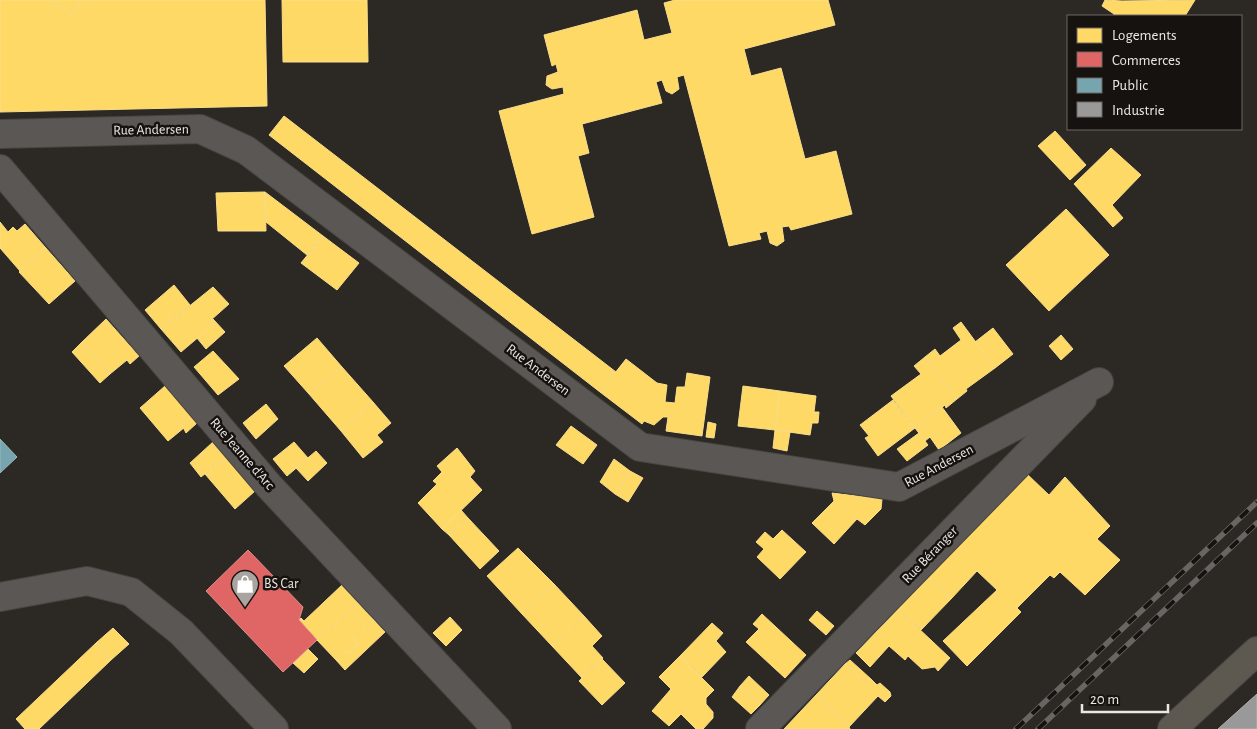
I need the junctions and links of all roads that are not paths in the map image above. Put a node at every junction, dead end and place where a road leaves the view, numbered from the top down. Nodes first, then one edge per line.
1 (0, 134) edge
2 (0, 168) edge
3 (1099, 382) joint
4 (0, 597) edge
5 (1257, 651) edge
6 (274, 729) edge
7 (497, 729) edge
8 (760, 729) edge
9 (1172, 729) edge

1 - 3 street, Rue Andersen
2 - 7 street, Rue Jeanne d'Arc
3 - 8 street, Rue Béranger
4 - 6 street
5 - 9 main road

